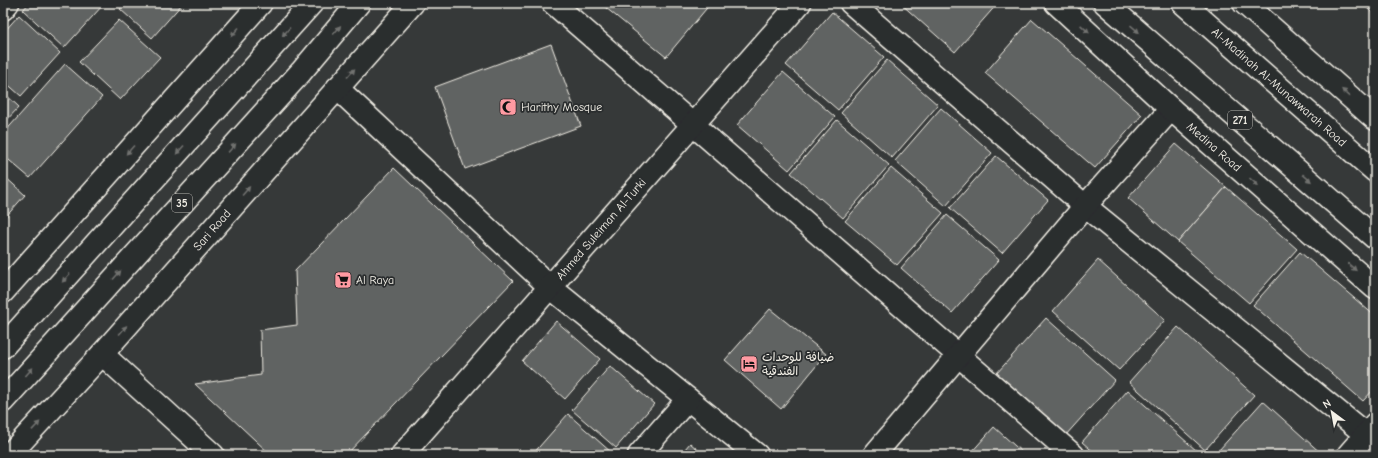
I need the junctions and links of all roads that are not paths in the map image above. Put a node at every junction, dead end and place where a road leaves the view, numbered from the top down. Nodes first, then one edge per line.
1 (8, 3) edge
2 (260, 3) edge
3 (312, 3) edge
4 (359, 3) edge
5 (413, 3) edge
6 (552, 3) edge
7 (800, 3) edge
8 (851, 3) edge
9 (1056, 3) edge
10 (1106, 3) edge
11 (1183, 3) edge
12 (1248, 5) edge
13 (3, 9) edge
14 (337, 88) junction
15 (1171, 109) junction
16 (1375, 119) edge
17 (692, 124) junction
18 (1375, 171) edge
19 (1085, 206) junction
20 (1375, 238) edge
21 (6, 283) edge
22 (550, 286) junction
23 (1375, 288) edge
24 (3, 347) edge
25 (102, 354) junction
26 (960, 356) junction
27 (688, 399) junction
28 (3, 401) edge
29 (1372, 433) edge
30 (9, 455) edge
31 (213, 455) edge
32 (402, 455) edge
33 (639, 455) edge
34 (757, 455) edge
35 (874, 455) edge
36 (1073, 455) edge
37 (1348, 455) edge

1 - 13 main road
2 -> 21 main road
3 -> 24 main road
28 -> 4 main road, 35
14 -> 5 main road, Sari Road
6 - 17 main road
7 - 17 main road, Ahmed Suleiman Al-Turki
8 - 19 main road
9 -> 15 main road, Medina Road
10 -> 20 main road, 271
11 - 18 main road, Al-Madinah Al-Munawwarah Road
16 -> 12 main road
14 - 22 main road
25 -> 14 main road, Sari Road
15 - 19 main road
15 -> 23 main road, Medina Road
17 - 22 main road, Ahmed Suleiman Al-Turki
17 - 26 main road
19 - 26 main road
19 - 29 main road
22 - 27 main road
22 - 32 main road, Ahmed Suleiman Al-Turki
30 -> 25 main road, Sari Road
25 - 31 main road
26 - 35 main road
26 - 36 main road
27 - 33 main road
27 - 34 main road
29 - 37 main road

